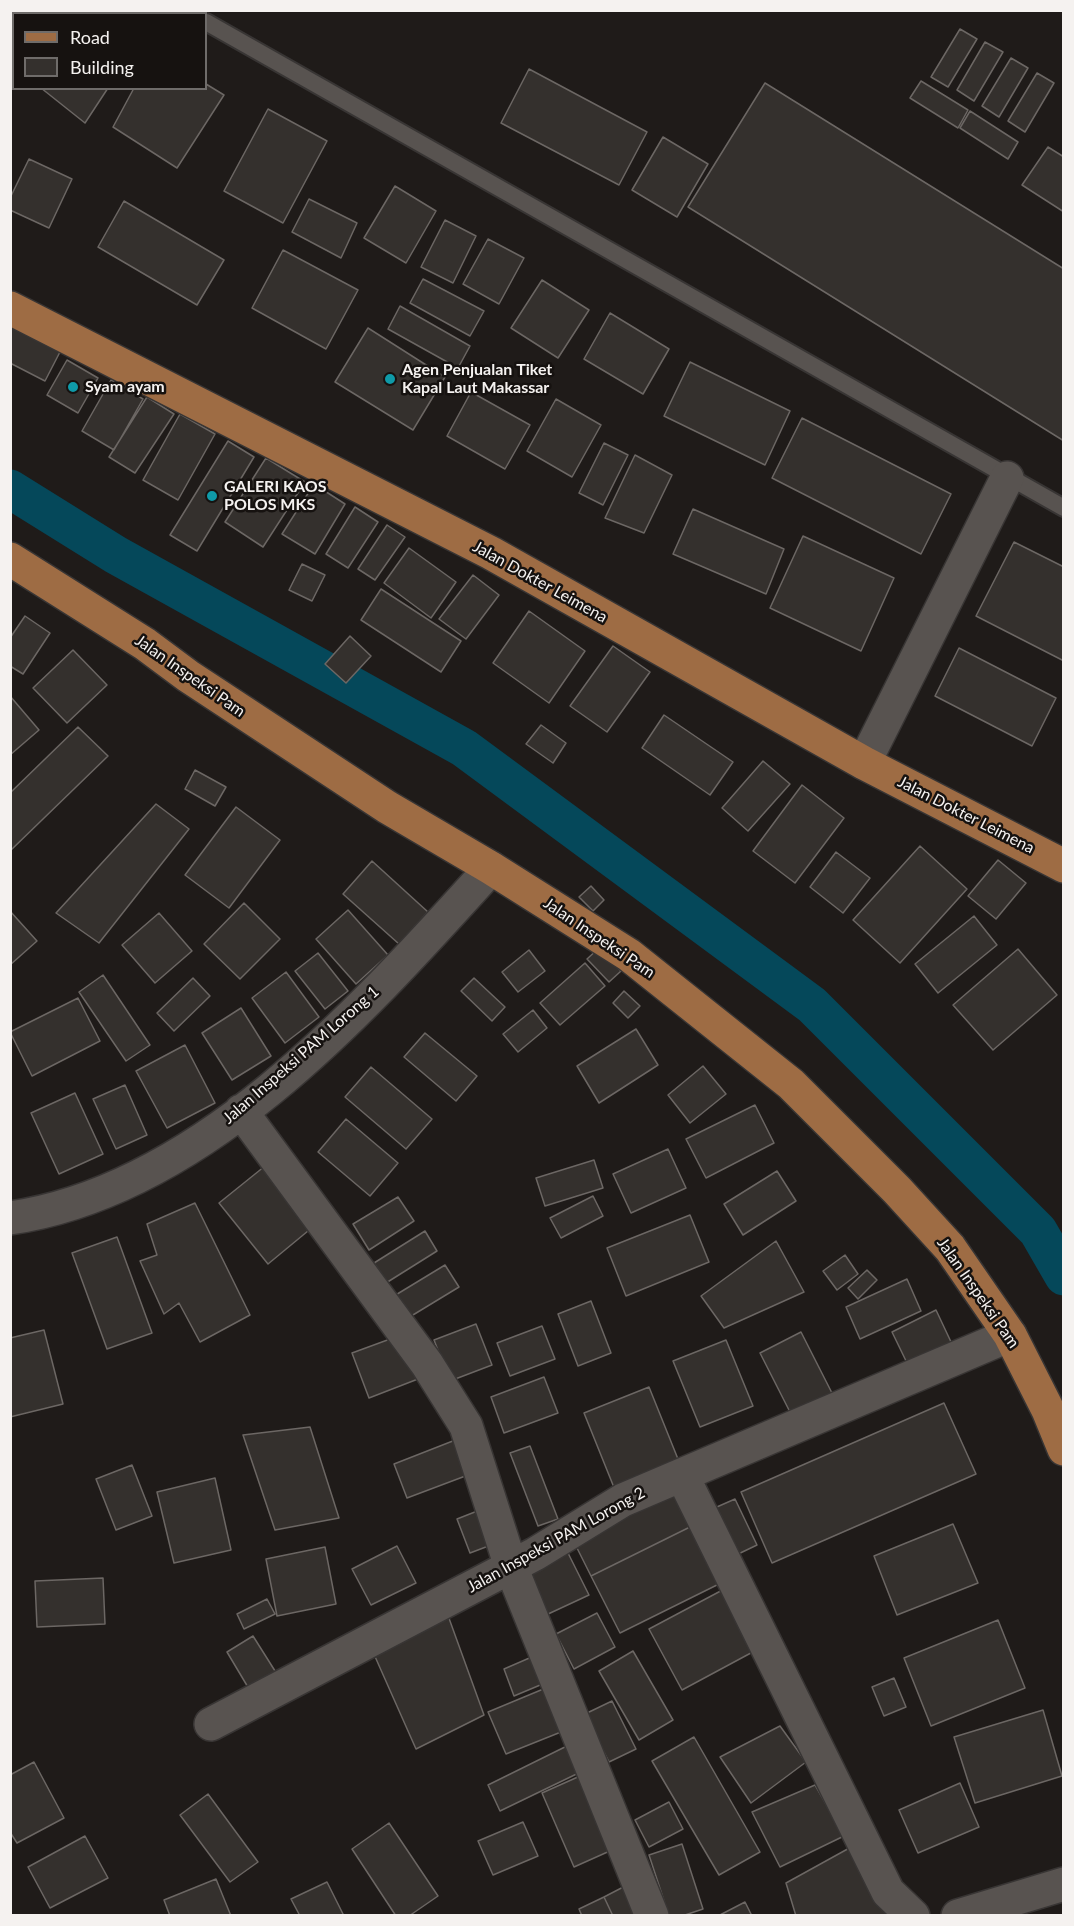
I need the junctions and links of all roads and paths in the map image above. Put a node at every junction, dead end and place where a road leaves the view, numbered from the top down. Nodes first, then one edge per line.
1 (207, 22) edge
2 (10, 308) edge
3 (1007, 478) junction
4 (1064, 508) edge
5 (10, 559) edge
6 (864, 763) junction
7 (1064, 866) edge
8 (491, 868) junction
9 (242, 1111) junction
10 (10, 1218) edge
11 (1010, 1335) junction
12 (1064, 1449) edge
13 (682, 1475) junction
14 (511, 1567) junction
15 (212, 1724) dead end
16 (1064, 1884) edge
17 (652, 1916) edge
18 (913, 1916) edge
19 (958, 1916) edge

1 - 3 lane
2 - 6 main road, Jalan Dokter Leimena
3 - 4 lane
3 - 6 street
5 - 8 main road, Jalan Inspeksi Pam
6 - 7 main road, Jalan Dokter Leimena
8 - 9 street, Jalan Inspeksi PAM Lorong 1
8 - 11 main road, Jalan Inspeksi Pam
9 - 10 street, Jalan Inspeksi PAM Lorong 1
9 - 14 street
11 - 12 main road, Jalan Inspeksi Pam
11 - 13 street, Jalan Inspeksi PAM Lorong 2
13 - 14 street, Jalan Inspeksi PAM Lorong 2
13 - 18 street
14 - 15 street, Jalan Inspeksi PAM Lorong 2
14 - 17 street
16 - 19 street

